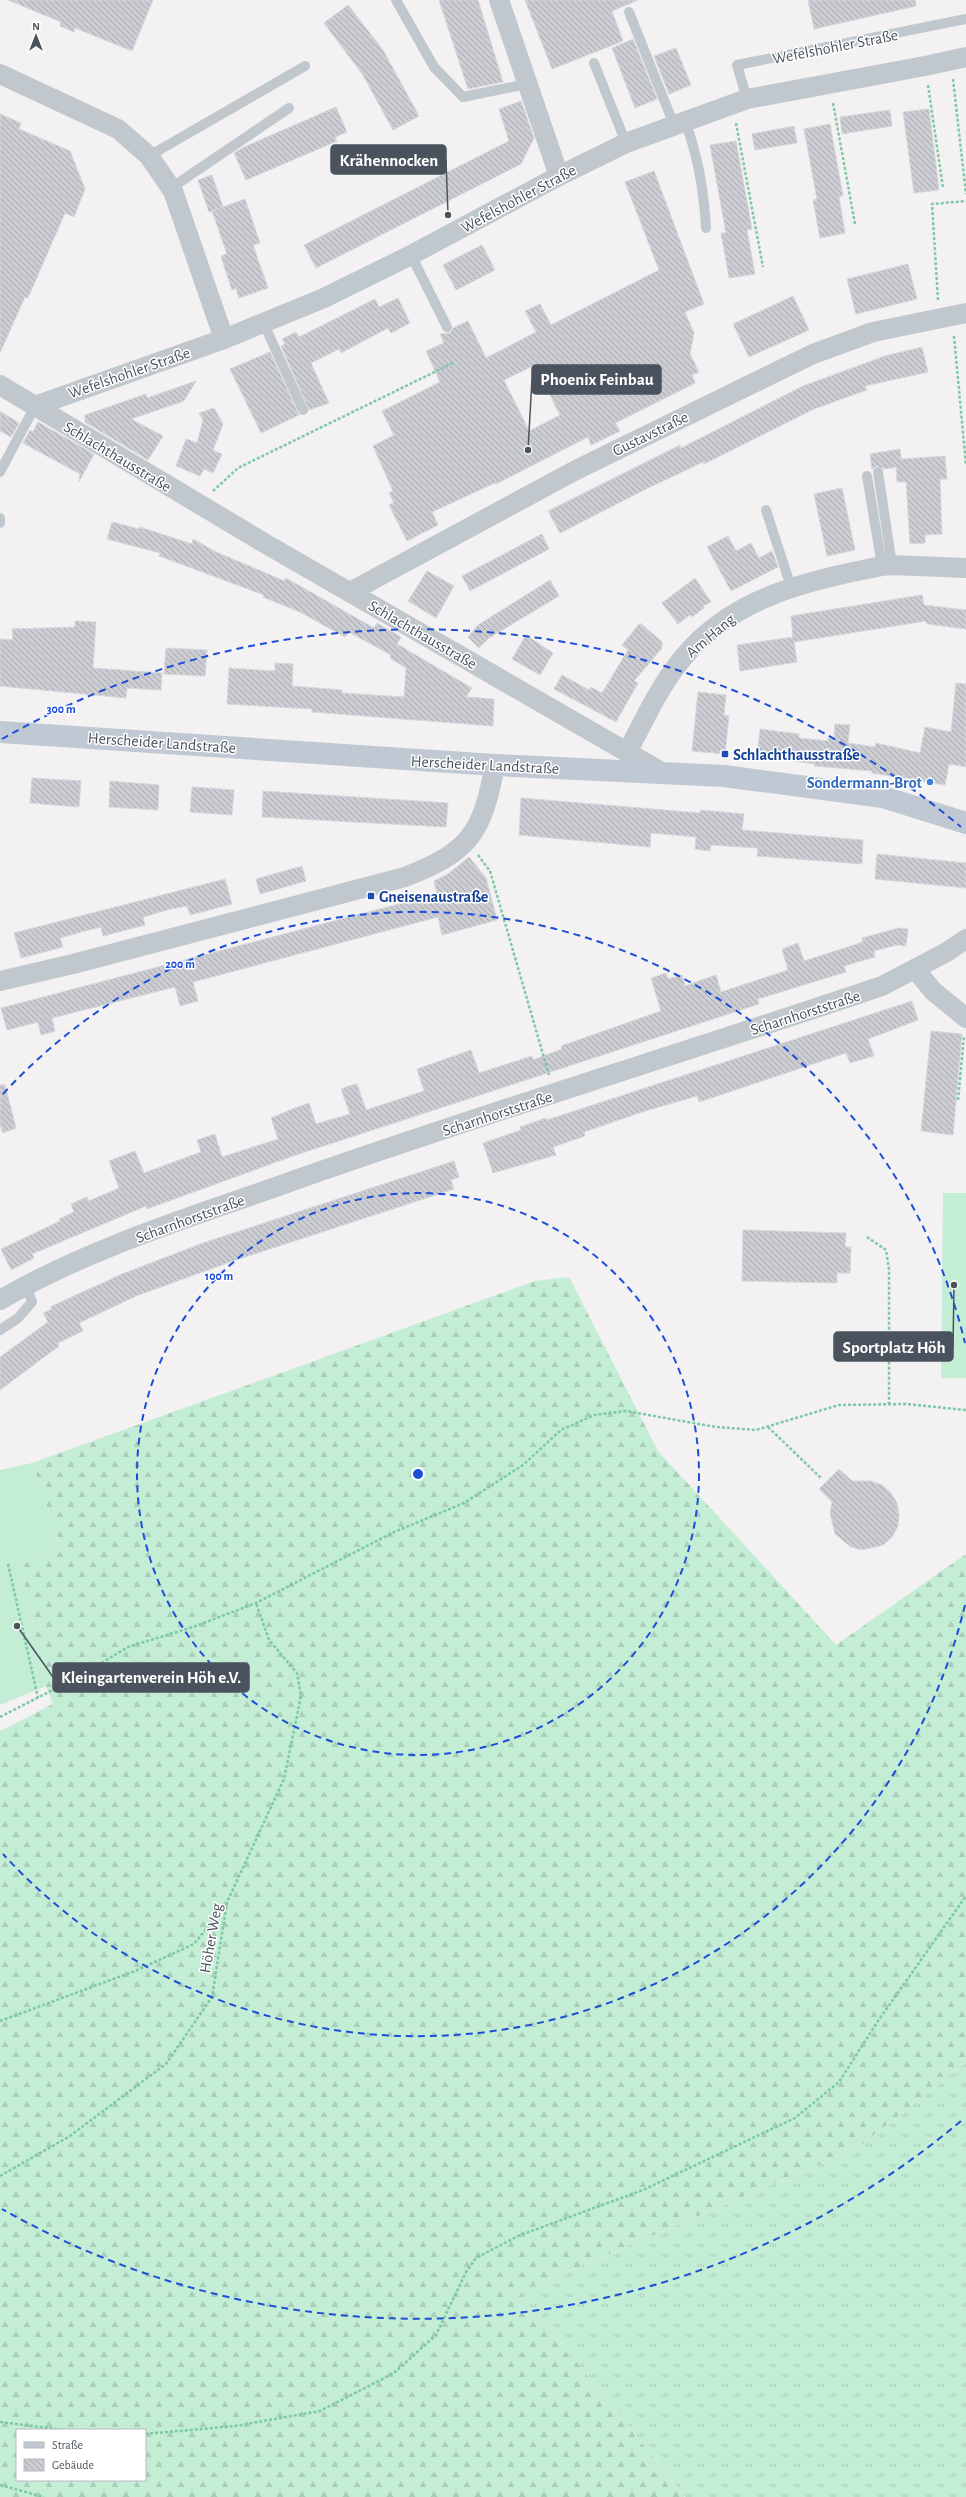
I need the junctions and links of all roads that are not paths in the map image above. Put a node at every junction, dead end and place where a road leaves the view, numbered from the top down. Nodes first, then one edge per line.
1 (396, 0) edge
2 (499, 0) edge
3 (629, 12) dead end
4 (966, 19) edge
5 (958, 58) edge
6 (594, 63) dead end
7 (305, 66) dead end
8 (0, 74) edge
9 (527, 84) junction
10 (740, 101) junction
11 (289, 108) dead end
12 (679, 123) junction
13 (626, 143) junction
14 (149, 156) junction
15 (559, 176) junction
16 (171, 188) junction
17 (706, 228) dead end
18 (411, 255) junction
19 (952, 315) edge
20 (264, 324) junction
21 (447, 327) dead end
22 (224, 339) junction
23 (0, 385) edge
24 (35, 406) junction
25 (303, 410) dead end
26 (0, 472) edge
27 (878, 472) dead end
28 (867, 476) dead end
29 (766, 510) dead end
30 (0, 518) edge
31 (0, 523) edge
32 (887, 566) junction
33 (966, 568) edge
34 (791, 587) junction
35 (350, 592) junction
36 (0, 732) edge
37 (628, 752) junction
38 (494, 765) junction
39 (665, 774) junction
40 (966, 823) edge
41 (966, 939) edge
42 (915, 969) junction
43 (0, 981) edge
44 (966, 1018) edge
45 (26, 1285) junction
46 (0, 1300) edge
47 (0, 1330) edge

1 - 9 lane
2 - 9 street
3 - 12 lane
4 - 10 lane, Wefelshohler Straße
5 - 10 street, Wefelshohler Straße
6 - 13 lane
7 - 14 lane
8 - 14 street
9 - 15 street
10 - 12 street, Wefelshohler Straße
11 - 16 lane
12 - 13 street, Wefelshohler Straße
12 - 17 lane
13 - 15 street, Wefelshohler Straße
14 - 16 street
15 - 18 street, Wefelshohler Straße
16 - 22 street
18 - 20 street, Wefelshohler Straße
18 - 21 lane
19 - 35 street, Gustavstraße
20 - 22 street, Wefelshohler Straße
20 - 25 lane
22 - 24 street, Wefelshohler Straße
23 - 24 street, Schlachthausstraße
24 - 26 lane
24 - 35 street, Schlachthausstraße
27 - 32 lane
28 - 32 lane
29 - 34 lane
30 - 31 lane
32 - 33 street, Am Hang
32 - 34 street, Am Hang
34 - 37 street, Am Hang
35 - 37 street, Schlachthausstraße
36 - 38 main road, Herscheider Landstraße
37 - 39 street, Schlachthausstraße
38 - 39 main road, Herscheider Landstraße
38 - 43 street
39 - 40 main road, Herscheider Landstraße
41 - 42 street, Scharnhorststraße
42 - 44 street
42 - 45 street, Scharnhorststraße
45 - 46 street, Scharnhorststraße
45 - 47 lane

